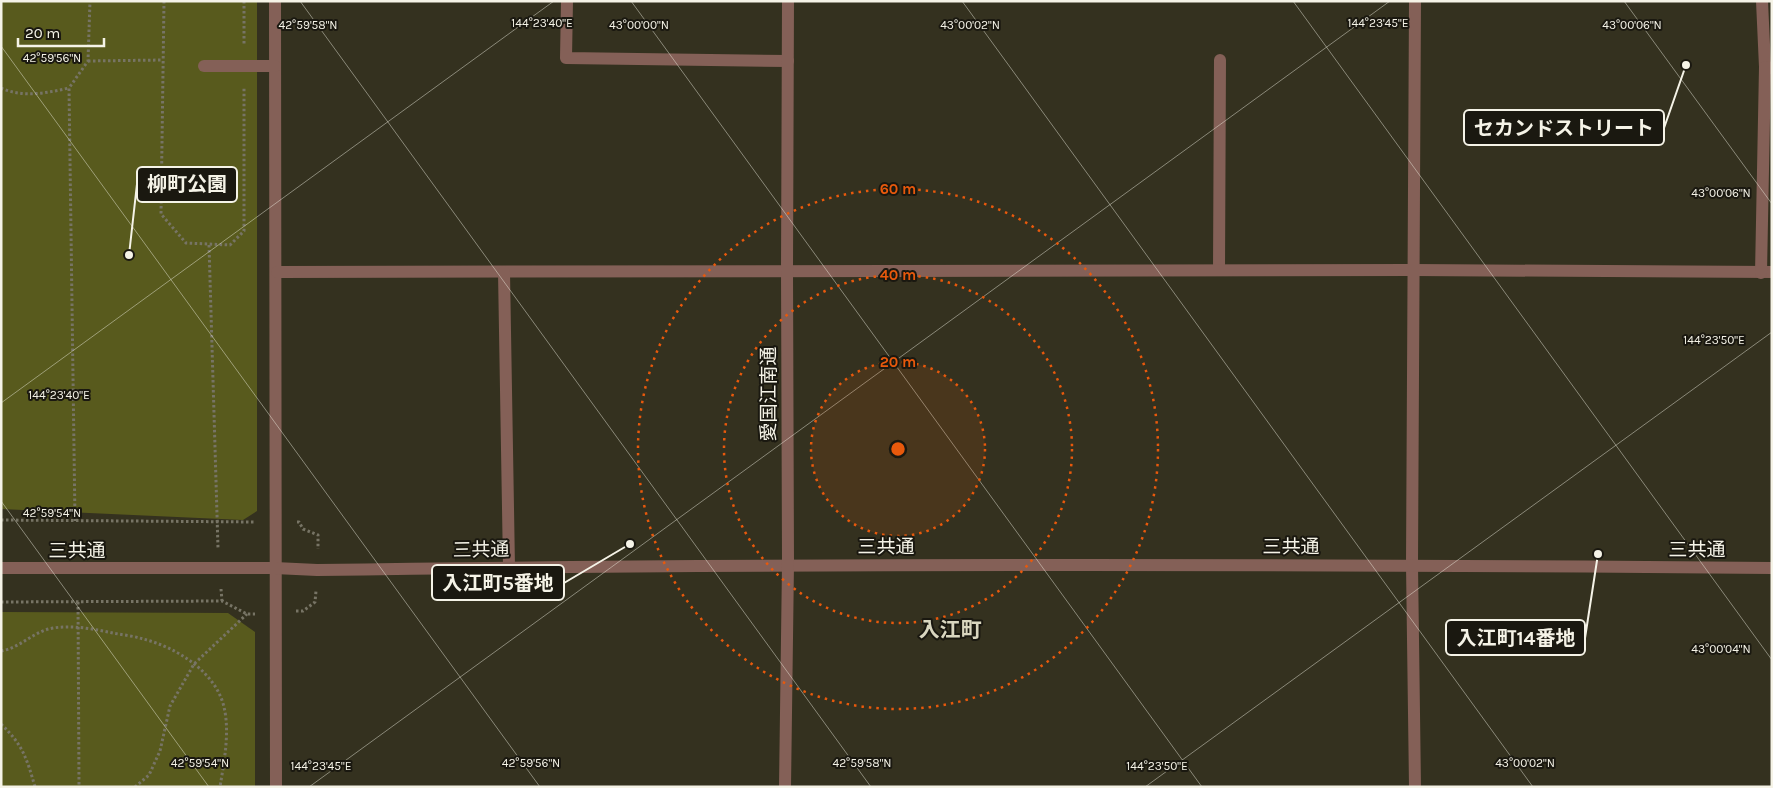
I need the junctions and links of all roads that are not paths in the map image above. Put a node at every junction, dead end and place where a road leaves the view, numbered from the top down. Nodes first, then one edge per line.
1 (275, 1) edge
2 (567, 1) edge
3 (788, 1) edge
4 (1415, 1) edge
5 (1762, 1) edge
6 (1220, 60) dead end
7 (788, 61) junction
8 (204, 66) dead end
9 (275, 66) junction
10 (1768, 68) edge
11 (1768, 135) edge
12 (787, 270) junction
13 (1219, 270) junction
14 (1413, 270) junction
15 (276, 272) junction
16 (504, 272) junction
17 (1766, 272) edge
18 (788, 564) junction
19 (1412, 565) junction
20 (510, 567) junction
21 (1, 568) edge
22 (275, 568) junction
23 (1772, 568) edge
24 (276, 787) edge
25 (786, 787) edge
26 (1415, 787) edge

1 - 9 street
2 - 7 street
3 - 7 street, 愛国江南通
4 - 14 street
5 - 10 street
6 - 13 street
7 - 12 street, 愛国江南通
8 - 9 street
9 - 15 street
10 - 11 street
11 - 17 street
12 - 13 street
12 - 16 street
12 - 18 street, 愛国江南通
13 - 14 street
14 - 17 street
14 - 19 street
15 - 16 street
15 - 22 street
16 - 20 street
18 - 19 street, 三共通
18 - 20 street, 三共通
18 - 25 street, 愛国江南通
19 - 23 street, 三共通
19 - 26 street
20 - 22 street, 三共通
21 - 22 street, 三共通
22 - 24 street

